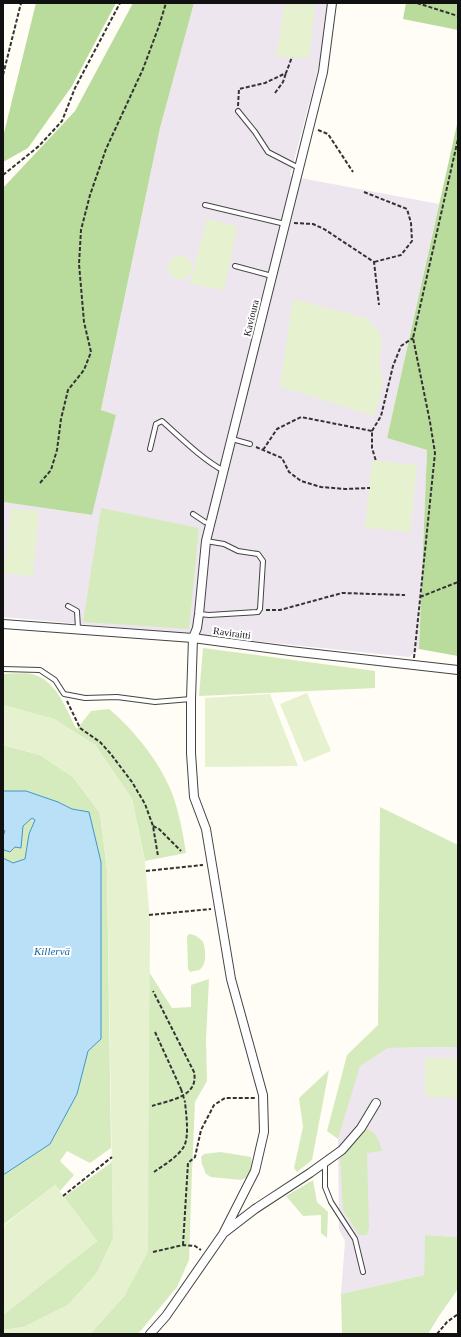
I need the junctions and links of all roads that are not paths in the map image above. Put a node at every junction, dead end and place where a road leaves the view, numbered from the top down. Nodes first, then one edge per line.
1 (332, 3) edge
2 (238, 111) road end
3 (299, 168) junction
4 (205, 205) dead end
5 (286, 224) junction
6 (235, 266) dead end
7 (272, 276) junction
8 (232, 439) junction
9 (250, 444) road end
10 (150, 449) dead end
11 (224, 471) junction
12 (193, 514) dead end
13 (210, 524) junction
14 (206, 541) junction
15 (68, 606) dead end
16 (199, 614) junction
17 (3, 624) edge
18 (78, 629) junction
19 (193, 638) junction
20 (3, 669) edge
21 (458, 670) edge
22 (191, 699) junction
23 (376, 1103) dead end
24 (325, 1163) junction
25 (223, 1234) junction
26 (364, 1272) dead end
27 (150, 1334) edge

1 - 3 street, Kavioura
2 - 3 lane
3 - 5 street, Kavioura
4 - 5 lane
5 - 7 street, Kavioura
6 - 7 lane
7 - 8 street, Kavioura
8 - 9 lane
8 - 11 street, Kavioura
10 - 11 lane
11 - 13 street, Kavioura
12 - 13 lane
13 - 14 street, Kavioura
14 - 16 street, Kavioura
14 - 16 lane
15 - 18 lane
16 - 19 street, Kavioura
17 - 18 street, Raviraitti
18 - 19 street, Raviraitti
19 - 21 street, Raviraitti
19 - 22 street, Kavioura
20 - 22 lane
22 - 25 street, Kavioura
23 - 24 street
24 - 25 street
24 - 26 lane
25 - 27 street

